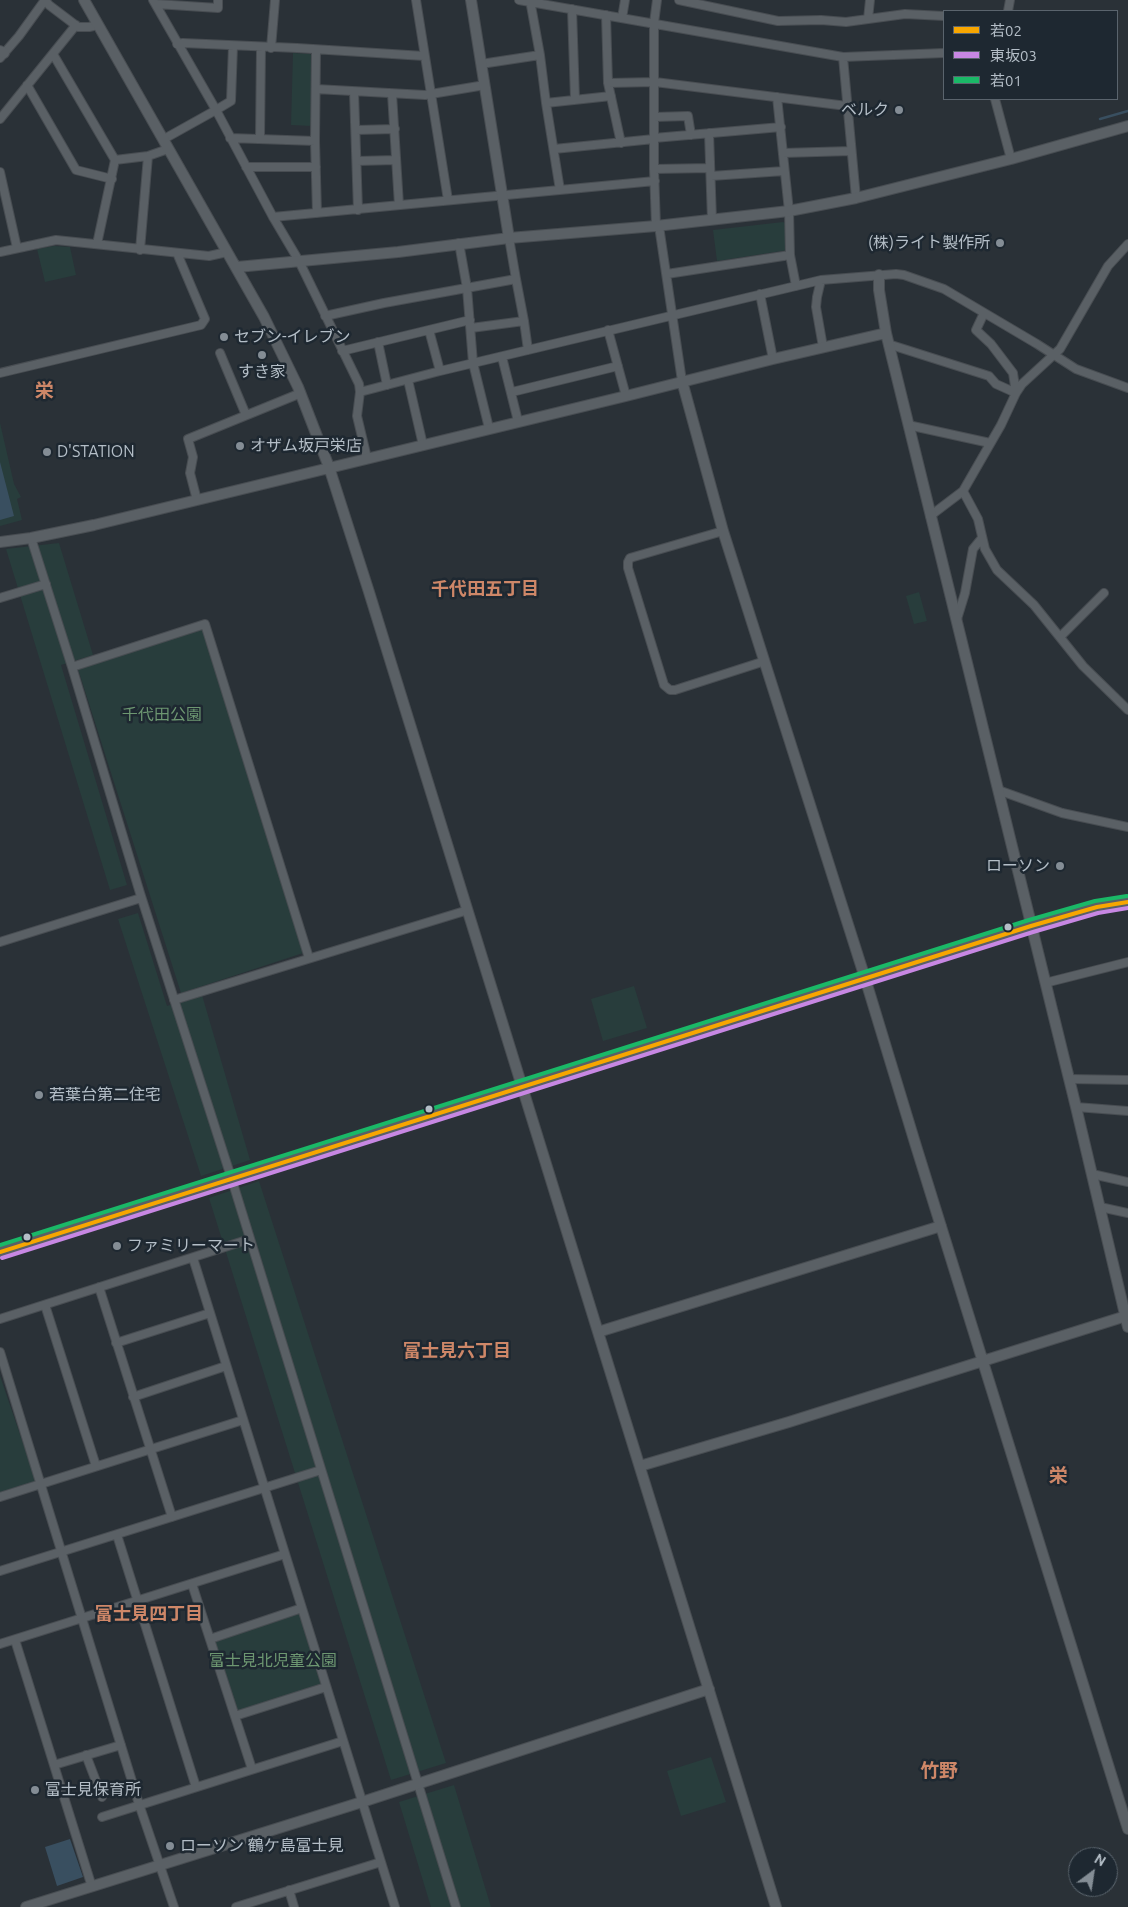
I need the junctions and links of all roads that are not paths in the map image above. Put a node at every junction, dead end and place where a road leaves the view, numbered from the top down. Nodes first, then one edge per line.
1 (45, 0) edge
2 (84, 0) edge
3 (218, 0) edge
4 (275, 0) edge
5 (416, 0) edge
6 (471, 0) edge
7 (519, 0) edge
8 (625, 0) edge
9 (657, 0) edge
10 (679, 0) edge
11 (870, 0) edge
12 (530, 1) edge
13 (154, 2) edge
14 (572, 9) junction
15 (606, 15) junction
16 (943, 16) edge
17 (622, 18) junction
18 (868, 19) junction
19 (654, 23) junction
20 (76, 25) junction
21 (98, 25) junction
22 (178, 44) junction
23 (233, 46) junction
24 (261, 48) junction
25 (272, 48) junction
26 (316, 50) junction
27 (943, 53) edge
28 (1, 54) edge
29 (53, 54) junction
30 (540, 55) junction
31 (424, 56) junction
32 (843, 57) junction
33 (481, 64) junction
34 (654, 82) junction
35 (608, 83) junction
36 (27, 85) junction
37 (485, 85) junction
38 (316, 89) junction
39 (354, 92) junction
40 (392, 94) junction
41 (431, 94) junction
42 (611, 96) junction
43 (777, 97) junction
44 (575, 99) junction
45 (996, 100) edge
46 (546, 103) junction
47 (847, 106) junction
48 (3, 109) edge
49 (216, 110) junction
50 (654, 117) junction
51 (0, 119) edge
52 (1128, 126) edge
53 (781, 127) junction
54 (395, 129) junction
55 (356, 130) junction
56 (709, 133) junction
57 (691, 134) junction
58 (230, 138) junction
59 (654, 138) junction
60 (164, 139) junction
61 (260, 139) junction
62 (315, 141) junction
63 (621, 143) junction
64 (168, 148) junction
65 (554, 149) junction
66 (851, 151) junction
67 (783, 153) junction
68 (148, 156) junction
69 (1011, 159) junction
70 (115, 160) junction
71 (396, 160) junction
72 (357, 161) junction
73 (246, 167) junction
74 (316, 167) junction
75 (654, 169) junction
76 (784, 171) junction
77 (0, 172) edge
78 (710, 172) junction
79 (112, 179) junction
80 (655, 181) junction
81 (2, 189) edge
82 (560, 190) junction
83 (502, 195) junction
84 (856, 198) junction
85 (448, 200) junction
86 (399, 205) junction
87 (358, 210) junction
88 (789, 211) junction
89 (317, 213) junction
90 (273, 218) junction
91 (712, 220) junction
92 (657, 226) junction
93 (509, 238) junction
94 (459, 243) junction
95 (97, 244) junction
96 (1128, 244) edge
97 (17, 248) junction
98 (140, 250) junction
99 (0, 252) edge
100 (228, 252) junction
101 (177, 253) junction
102 (790, 255) junction
103 (299, 261) junction
104 (237, 267) junction
105 (666, 274) junction
106 (879, 275) junction
107 (516, 279) junction
108 (821, 280) junction
109 (796, 286) junction
110 (467, 288) junction
111 (760, 294) junction
112 (984, 313) junction
113 (325, 316) junction
114 (672, 316) junction
115 (524, 321) junction
116 (470, 324) junction
117 (429, 330) junction
118 (608, 330) junction
119 (886, 333) junction
120 (378, 342) junction
121 (888, 344) junction
122 (823, 347) junction
123 (528, 350) junction
124 (342, 351) junction
125 (220, 353) dead end
126 (1054, 354) junction
127 (502, 357) junction
128 (773, 358) junction
129 (473, 363) junction
130 (618, 366) junction
131 (440, 371) junction
132 (0, 373) edge
133 (408, 380) junction
134 (682, 381) junction
135 (387, 385) junction
136 (1128, 388) edge
137 (360, 392) junction
138 (512, 392) junction
139 (1016, 392) junction
140 (301, 393) junction
141 (626, 396) junction
142 (246, 415) junction
143 (518, 421) junction
144 (908, 424) junction
145 (489, 428) junction
146 (990, 443) junction
147 (423, 445) junction
148 (367, 458) junction
149 (328, 467) junction
150 (963, 491) junction
151 (197, 500) junction
152 (930, 516) junction
153 (723, 531) junction
154 (31, 538) junction
155 (982, 538) junction
156 (0, 542) edge
157 (46, 584) junction
158 (1104, 593) dead end
159 (0, 598) edge
160 (956, 622) junction
161 (1060, 637) junction
162 (766, 662) junction
163 (72, 667) junction
164 (1128, 710) edge
165 (998, 790) junction
166 (1128, 827) edge
167 (141, 898) junction
168 (1128, 902) edge
169 (468, 910) junction
170 (1031, 926) junction
171 (0, 942) edge
172 (309, 958) junction
173 (1128, 962) edge
174 (865, 978) junction
175 (1045, 983) junction
176 (174, 1000) junction
177 (1069, 1079) junction
178 (1128, 1080) edge
179 (522, 1086) junction
180 (1076, 1107) junction
181 (1128, 1111) edge
182 (1092, 1174) junction
183 (232, 1180) junction
184 (1128, 1182) edge
185 (1100, 1207) junction
186 (1128, 1213) edge
187 (941, 1226) junction
188 (250, 1239) junction
189 (0, 1252) edge
190 (193, 1258) junction
191 (99, 1287) junction
192 (45, 1305) junction
193 (210, 1313) junction
194 (1126, 1316) junction
195 (0, 1319) edge
196 (1128, 1327) edge
197 (598, 1332) junction
198 (116, 1342) junction
199 (0, 1352) edge
200 (983, 1360) junction
201 (226, 1366) junction
202 (133, 1397) junction
203 (243, 1420) junction
204 (149, 1450) junction
205 (96, 1466) junction
206 (640, 1466) junction
207 (321, 1470) junction
208 (41, 1484) junction
209 (264, 1488) junction
210 (0, 1497) edge
211 (172, 1517) junction
212 (117, 1535) junction
213 (62, 1552) junction
214 (285, 1554) junction
215 (0, 1571) edge
216 (192, 1584) junction
217 (138, 1601) junction
218 (302, 1608) junction
219 (82, 1618) junction
220 (210, 1639) junction
221 (15, 1640) junction
222 (0, 1644) edge
223 (326, 1687) junction
224 (708, 1689) junction
225 (235, 1716) junction
226 (343, 1741) junction
227 (121, 1745) junction
228 (86, 1755) junction
229 (54, 1765) junction
230 (252, 1769) junction
231 (417, 1784) junction
232 (196, 1787) junction
233 (102, 1797) dead end
234 (362, 1802) junction
235 (139, 1804) junction
236 (102, 1817) dead end
237 (1128, 1829) edge
238 (380, 1862) junction
239 (160, 1864) junction
240 (92, 1887) junction
241 (289, 1890) junction
242 (26, 1907) edge
243 (174, 1907) edge
244 (236, 1907) edge
245 (294, 1907) edge
246 (395, 1907) edge
247 (456, 1907) edge
248 (776, 1907) edge

1 - 20 street
1 - 28 street
2 - 21 street
3 - 13 street
4 - 25 street
5 - 31 street
6 - 33 street
7 - 12 street
8 - 17 street
9 - 19 street
10 - 18 street
11 - 18 street
12 - 14 street
12 - 30 street
13 - 22 street
14 - 15 street
14 - 44 street
15 - 17 street
15 - 35 street
16 - 18 street
17 - 19 street
19 - 32 street
19 - 34 street
20 - 21 street
20 - 29 street
21 - 60 street
22 - 23 street
22 - 49 street
23 - 24 street
23 - 49 street
24 - 25 street
24 - 61 street
25 - 26 street
26 - 31 street
26 - 38 street
27 - 32 street
29 - 36 street
29 - 70 street
30 - 33 street
30 - 46 street
31 - 41 street
32 - 47 street
33 - 37 street
34 - 35 street
34 - 43 street
34 - 50 street
35 - 42 street
36 - 48 street
36 - 79 street
37 - 41 street
37 - 83 street
38 - 39 street
38 - 62 street
39 - 40 street
39 - 55 street
40 - 41 street
40 - 54 street
41 - 85 street
42 - 44 street
42 - 63 street
43 - 47 street
43 - 53 street
44 - 46 street
45 - 69 street
46 - 65 street
47 - 66 street
48 - 51 street
49 - 58 street
49 - 60 street
50 - 57 street
50 - 59 street
52 - 69 street
53 - 56 street
53 - 67 street
54 - 55 street
54 - 71 street
55 - 72 street
56 - 57 street
56 - 78 street
57 - 59 street
58 - 61 street
58 - 73 street
59 - 63 street
59 - 75 street
60 - 64 street
61 - 62 street
62 - 74 street
63 - 65 street
64 - 68 street
64 - 100 street
65 - 82 street
66 - 67 street
66 - 84 street
67 - 76 street
68 - 70 street
68 - 98 street
69 - 84 street
70 - 79 street
71 - 72 street
71 - 86 street
72 - 87 street
73 - 74 street
73 - 90 street
74 - 89 street
75 - 78 street
75 - 80 street
76 - 78 street
76 - 88 street
77 - 81 street
78 - 91 street
79 - 95 street
80 - 82 street
80 - 92 street
81 - 97 street
82 - 83 street
83 - 85 street
83 - 93 street
84 - 88 street
85 - 86 street
86 - 87 street
87 - 89 street
88 - 91 street
88 - 102 street
89 - 90 street
90 - 103 street
91 - 92 street
92 - 93 street
92 - 105 street
93 - 94 street
93 - 107 street
94 - 103 street
94 - 110 street
95 - 97 street
95 - 98 street
96 - 126 street
97 - 99 street
98 - 101 street
100 - 101 street
100 - 104 street
101 - 132 street
102 - 105 street
102 - 109 street
103 - 104 street
103 - 113 street
104 - 140 street
105 - 114 street
106 - 108 street
106 - 112 street
106 - 119 street
107 - 110 street
107 - 115 street
108 - 109 street
108 - 122 street
109 - 111 street
110 - 113 street
110 - 116 street
111 - 114 street
111 - 128 street
112 - 126 street
112 - 139 street
113 - 124 street
114 - 118 street
114 - 134 street
115 - 116 street
115 - 123 street
116 - 117 street
116 - 129 street
117 - 120 street
117 - 131 street
118 - 123 street
118 - 130 street
119 - 121 street
119 - 122 street
120 - 124 street
120 - 135 street
121 - 139 street
121 - 144 street
122 - 128 street
123 - 127 street
124 - 137 street
125 - 142 street
126 - 136 street
126 - 139 street
127 - 129 street
127 - 138 street
128 - 134 street
129 - 131 street
129 - 145 street
130 - 138 street
130 - 141 street
131 - 133 street
133 - 135 street
133 - 147 street
134 - 141 street
134 - 153 street
135 - 137 street
137 - 148 street
138 - 143 street
139 - 146 street
140 - 142 street
140 - 149 street
141 - 143 street
142 - 151 street
143 - 145 street
144 - 146 street
144 - 152 street
145 - 147 street
146 - 150 street
147 - 148 street
148 - 149 street
149 - 151 street
149 - 169 street
150 - 152 street
150 - 155 street
151 - 154 street
152 - 160 street
153 - 162 street
153 - 162 street
154 - 156 street
154 - 157 street
155 - 160 street
155 - 161 street
157 - 159 street
157 - 163 street
158 - 161 street
160 - 165 street
161 - 164 street
162 - 174 street
163 - 167 street
163 - 172 street
165 - 166 street
165 - 170 street
167 - 171 street
167 - 176 street
168 - 170 street
169 - 172 street
169 - 179 street
170 - 174 street
170 - 175 street
172 - 176 street
173 - 175 street
174 - 179 street
174 - 187 street
175 - 177 street
176 - 183 street
177 - 178 street
177 - 180 street
179 - 183 street
179 - 197 street
180 - 181 street
180 - 182 street
182 - 184 street
182 - 185 street
183 - 188 street
183 - 189 street
185 - 186 street
185 - 194 street
187 - 197 street
187 - 200 street
188 - 190 street
188 - 207 street
190 - 191 street
190 - 193 street
191 - 192 street
191 - 198 street
192 - 195 street
192 - 205 street
193 - 198 street
193 - 201 street
194 - 196 street
194 - 200 street
197 - 206 street
198 - 202 street
199 - 208 street
200 - 206 street
200 - 237 street
201 - 202 street
201 - 203 street
202 - 204 street
203 - 204 street
203 - 209 street
204 - 205 street
204 - 211 street
205 - 208 street
206 - 224 street
207 - 209 street
207 - 231 street
208 - 210 street
208 - 213 street
209 - 211 street
209 - 214 street
211 - 212 street
212 - 213 street
212 - 217 street
213 - 215 street
213 - 219 street
214 - 216 street
214 - 218 street
216 - 217 street
216 - 220 street
217 - 219 street
217 - 232 street
218 - 220 street
218 - 223 street
219 - 221 street
219 - 227 street
220 - 225 street
221 - 222 street
221 - 229 street
223 - 225 street
223 - 226 street
224 - 231 street
224 - 248 street
225 - 230 street
226 - 230 street
226 - 234 street
227 - 228 street
227 - 235 street
228 - 229 street
228 - 233 street
229 - 240 street
230 - 232 street
231 - 234 street
231 - 247 street
232 - 235 street
234 - 238 street
234 - 239 street
235 - 236 street
235 - 239 street
238 - 241 street
238 - 246 street
239 - 240 street
239 - 243 street
240 - 242 street
241 - 244 street
241 - 245 street

